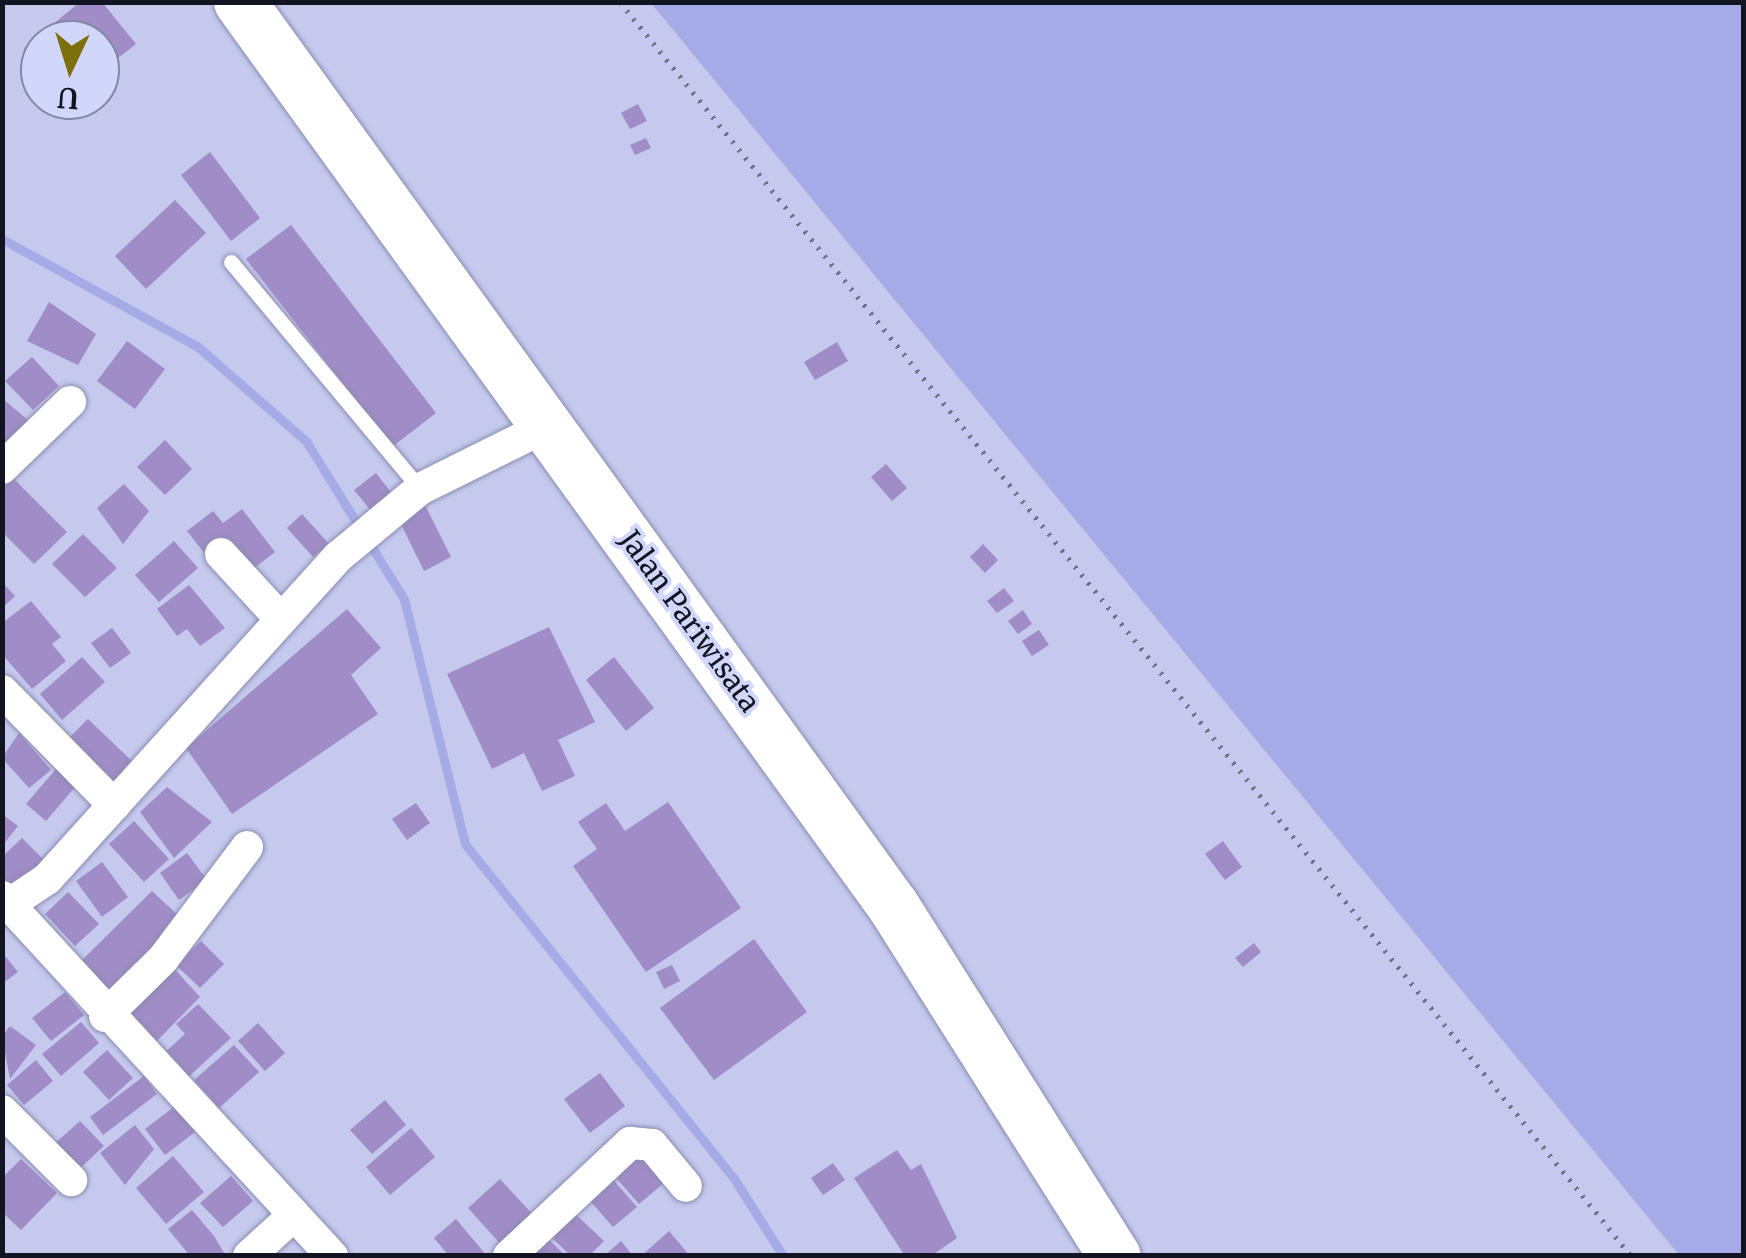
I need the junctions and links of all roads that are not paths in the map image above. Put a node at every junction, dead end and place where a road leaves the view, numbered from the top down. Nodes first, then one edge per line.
1 (240, 2) edge
2 (231, 262) dead end
3 (70, 402) dead end
4 (547, 426) junction
5 (2, 468) edge
6 (420, 489) junction
7 (221, 554) dead end
8 (279, 617) junction
9 (2, 691) edge
10 (114, 806) junction
11 (247, 847) dead end
12 (6, 904) edge
13 (105, 1016) junction
14 (2, 1111) edge
15 (71, 1180) dead end
16 (686, 1186) dead end
17 (294, 1215) junction
18 (249, 1256) edge
19 (332, 1256) edge
20 (508, 1256) edge
21 (1115, 1256) edge

1 - 4 main road, Jalan Pariwisata
2 - 6 lane
3 - 5 street
4 - 6 street
4 - 21 main road, Jalan Pariwisata
6 - 8 street
7 - 8 street
8 - 10 street
9 - 10 street
10 - 12 street
11 - 13 street
12 - 13 street
13 - 17 street
14 - 15 street
16 - 20 street
17 - 18 street
17 - 19 street

